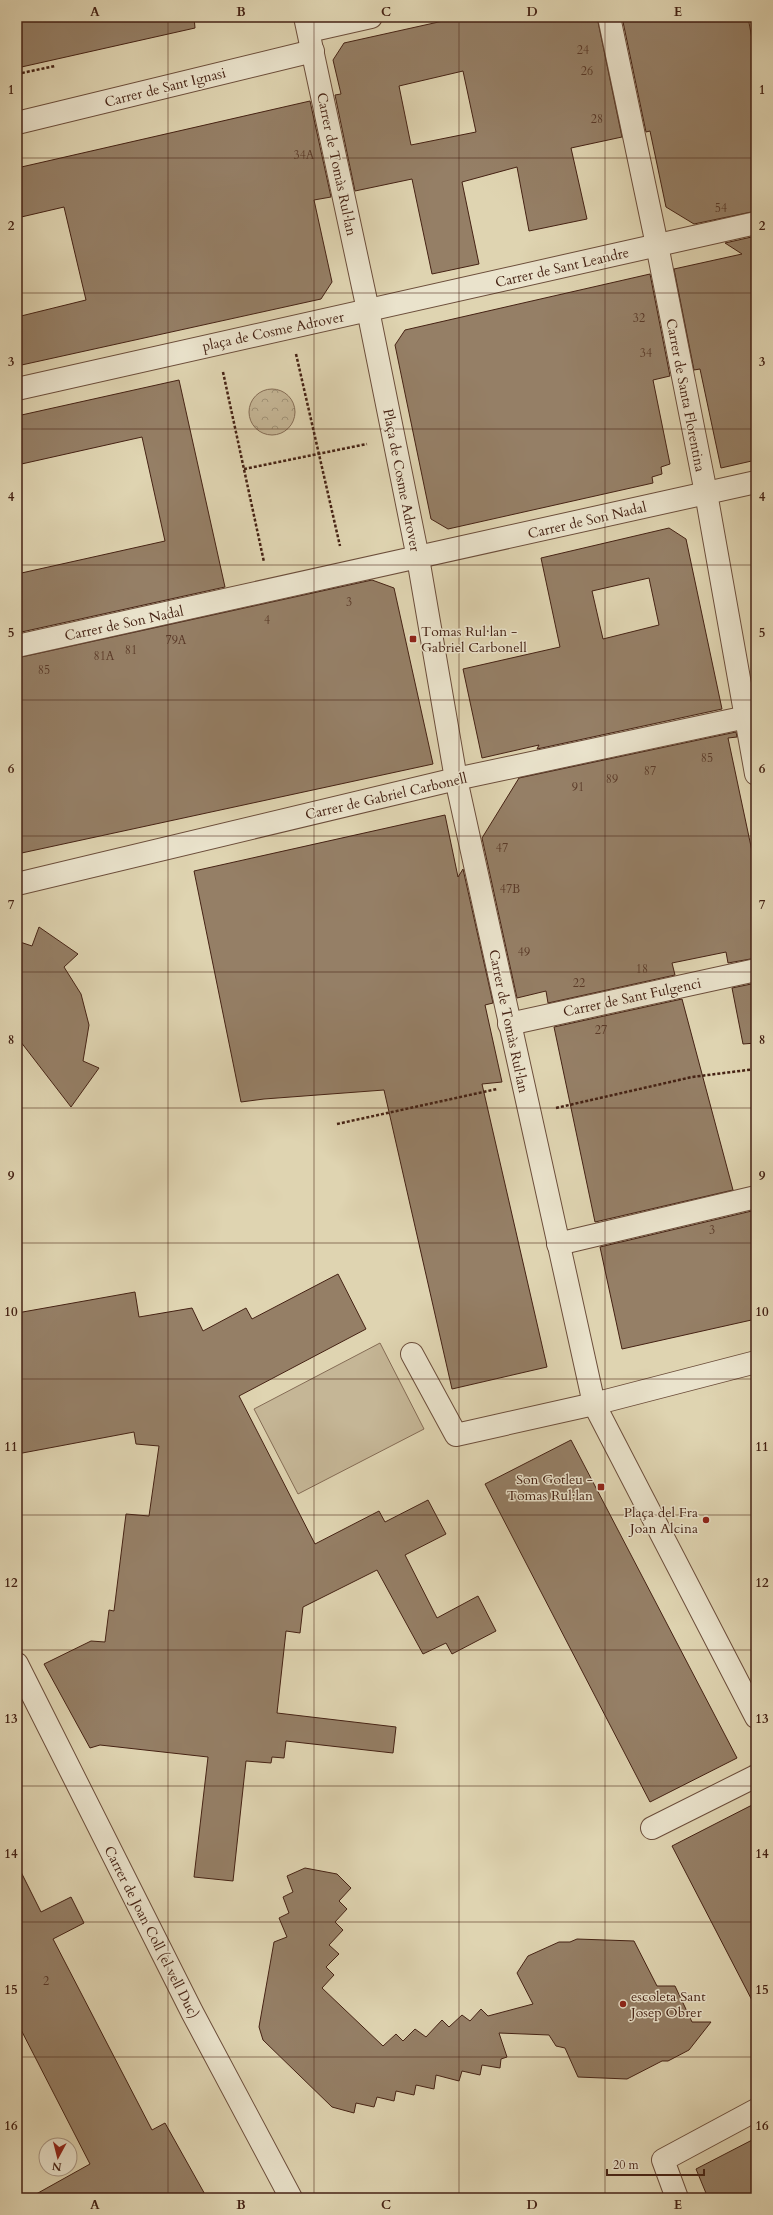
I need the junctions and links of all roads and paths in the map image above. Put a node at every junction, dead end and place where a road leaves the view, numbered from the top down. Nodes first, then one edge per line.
1 (371, 17) edge
2 (609, 17) edge
3 (309, 33) edge
4 (55, 66) dead end
5 (17, 74) edge
6 (17, 123) edge
7 (756, 223) edge
8 (657, 245) junction
9 (368, 310) junction
10 (290, 328) junction
11 (217, 344) junction
12 (17, 389) edge
13 (394, 438) junction
14 (319, 453) junction
15 (244, 468) junction
16 (756, 482) edge
17 (706, 493) junction
18 (418, 558) junction
19 (346, 574) junction
20 (270, 591) junction
21 (231, 599) joint
22 (17, 646) edge
23 (750, 716) edge
24 (756, 774) edge
25 (456, 779) junction
26 (17, 884) edge
27 (756, 970) edge
28 (509, 1024) junction
29 (756, 1069) edge
30 (523, 1084) junction
31 (529, 1114) junction
32 (337, 1124) dead end
33 (756, 1197) edge
34 (558, 1244) junction
35 (412, 1354) dead end
36 (756, 1362) edge
37 (594, 1404) junction
38 (17, 1664) edge
39 (756, 1717) edge
40 (756, 1776) edge
41 (652, 1828) dead end
42 (756, 2110) edge
43 (291, 2198) edge
44 (677, 2198) edge

1 - 3 street, Carrer de Sant Ignasi
2 - 8 street, Carrer de Santa Florentina
3 - 6 street, Carrer de Sant Ignasi
3 - 9 street, Carrer de Tomàs Rul·lan
4 - 5 path
7 - 8 street, Carrer de Sant Leandre
8 - 9 street, Carrer de Sant Leandre
8 - 17 street, Carrer de Santa Florentina
9 - 10 street, plaça de Cosme Adrover
9 - 13 street, Plaça de Cosme Adrover
10 - 11 street, plaça de Cosme Adrover
10 - 14 path
11 - 12 street, plaça de Cosme Adrover
11 - 15 path
13 - 14 path
13 - 18 street, Plaça de Cosme Adrover
14 - 15 path
14 - 19 path
15 - 20 path
16 - 17 street, Carrer de Son Nadal
17 - 18 street, Carrer de Son Nadal
17 - 23 street, Carrer de Santa Florentina
18 - 19 street, Plaça de Cosme Adrover
18 - 25 street, Carrer de Tomàs Rul·lan
19 - 20 street, Plaça de Cosme Adrover
20 - 21 street, Plaça de Cosme Adrover
21 - 22 street, Carrer de Son Nadal
23 - 24 street, Carrer de Santa Florentina
23 - 25 street, Carrer de Gabriel Carbonell
25 - 26 street, Carrer de Gabriel Carbonell
25 - 28 street, Carrer de Tomàs Rul·lan
27 - 28 street, Carrer de Sant Fulgenci
28 - 30 street, Carrer de Tomàs Rul·lan
29 - 31 path
30 - 31 street, Carrer de Tomàs Rul·lan
30 - 32 path
31 - 34 street, Carrer de Tomàs Rul·lan
33 - 34 street
34 - 37 street, Carrer de Tomàs Rul·lan
35 - 37 street
36 - 37 street
37 - 39 street, Carrer de Tomàs Rul·lan
38 - 43 street, Carrer de Joan Coll (el vell Duc)
40 - 41 street
42 - 44 street

